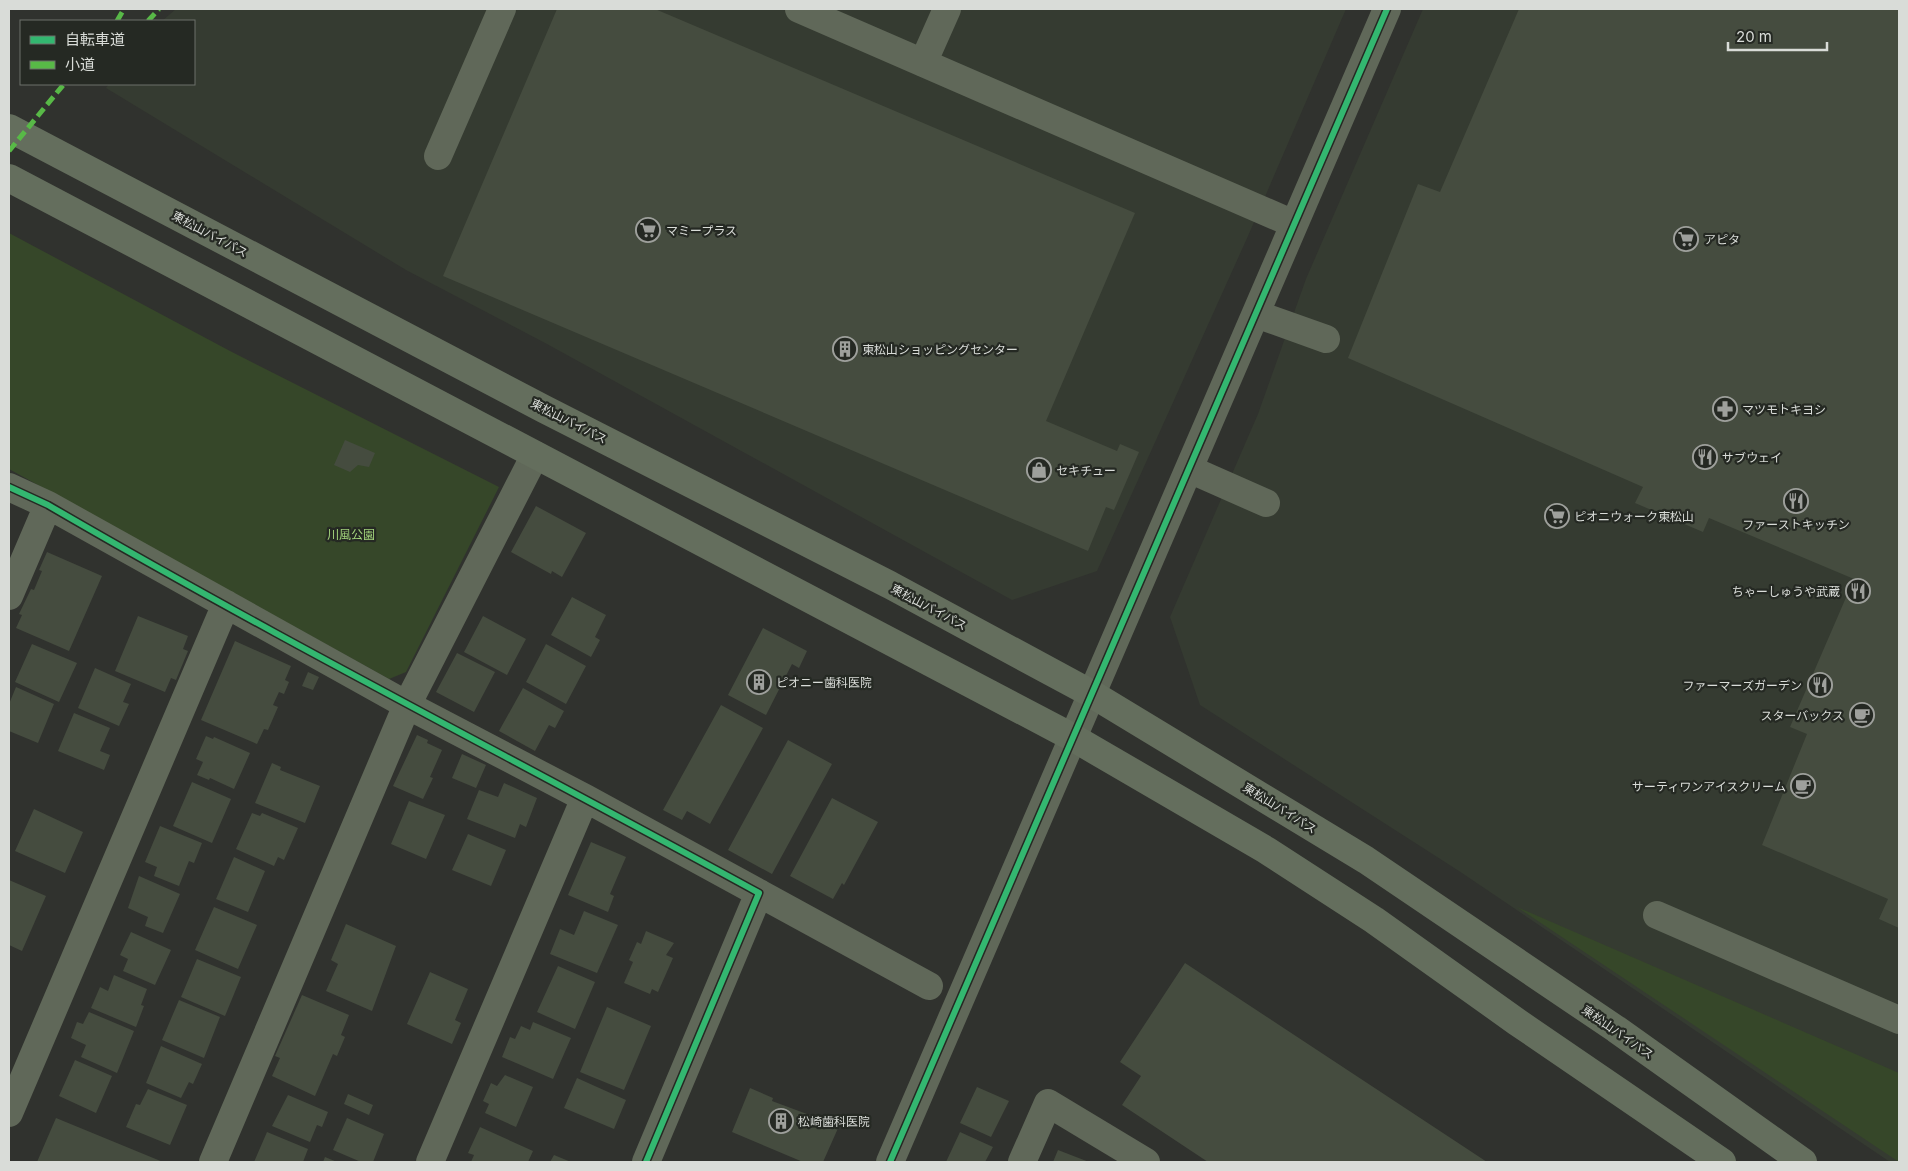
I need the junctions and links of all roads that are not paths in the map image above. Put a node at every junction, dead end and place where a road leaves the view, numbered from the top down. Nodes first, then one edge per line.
1 (502, 9) edge
2 (799, 9) edge
3 (947, 9) edge
4 (1387, 9) edge
5 (923, 63) junction
6 (9, 128) edge
7 (438, 156) dead end
8 (9, 178) edge
9 (1282, 219) junction
10 (1256, 314) junction
11 (1326, 339) dead end
12 (535, 455) junction
13 (1189, 469) junction
14 (9, 486) edge
15 (1266, 503) dead end
16 (48, 505) junction
17 (9, 596) edge
18 (226, 604) junction
19 (1092, 694) junction
20 (406, 705) junction
21 (1072, 736) junction
22 (585, 798) junction
23 (758, 893) junction
24 (1658, 915) dead end
25 (929, 986) dead end
26 (1899, 1020) edge
27 (9, 1113) edge
28 (213, 1162) edge
29 (430, 1162) edge
30 (646, 1162) edge
31 (890, 1162) edge
32 (1022, 1162) edge
33 (1146, 1162) edge
34 (1722, 1162) edge
35 (1803, 1162) edge

1 - 7 street
2 - 5 street
3 - 5 street
4 - 9 street
5 - 9 street
6 - 19 highway, 東松山バイパス
8 - 12 highway
9 - 10 street
10 - 11 street
10 - 13 street
12 - 20 street
12 - 21 highway
13 - 15 street
13 - 19 street
14 - 16 street
16 - 17 street
16 - 18 street
18 - 20 street
18 - 27 street
19 - 21 street
19 - 35 highway, 東松山バイパス
20 - 22 street
20 - 28 street
21 - 31 street
21 - 34 highway
22 - 23 street
22 - 29 street
23 - 25 street
23 - 30 street
24 - 26 street
32 - 33 street

